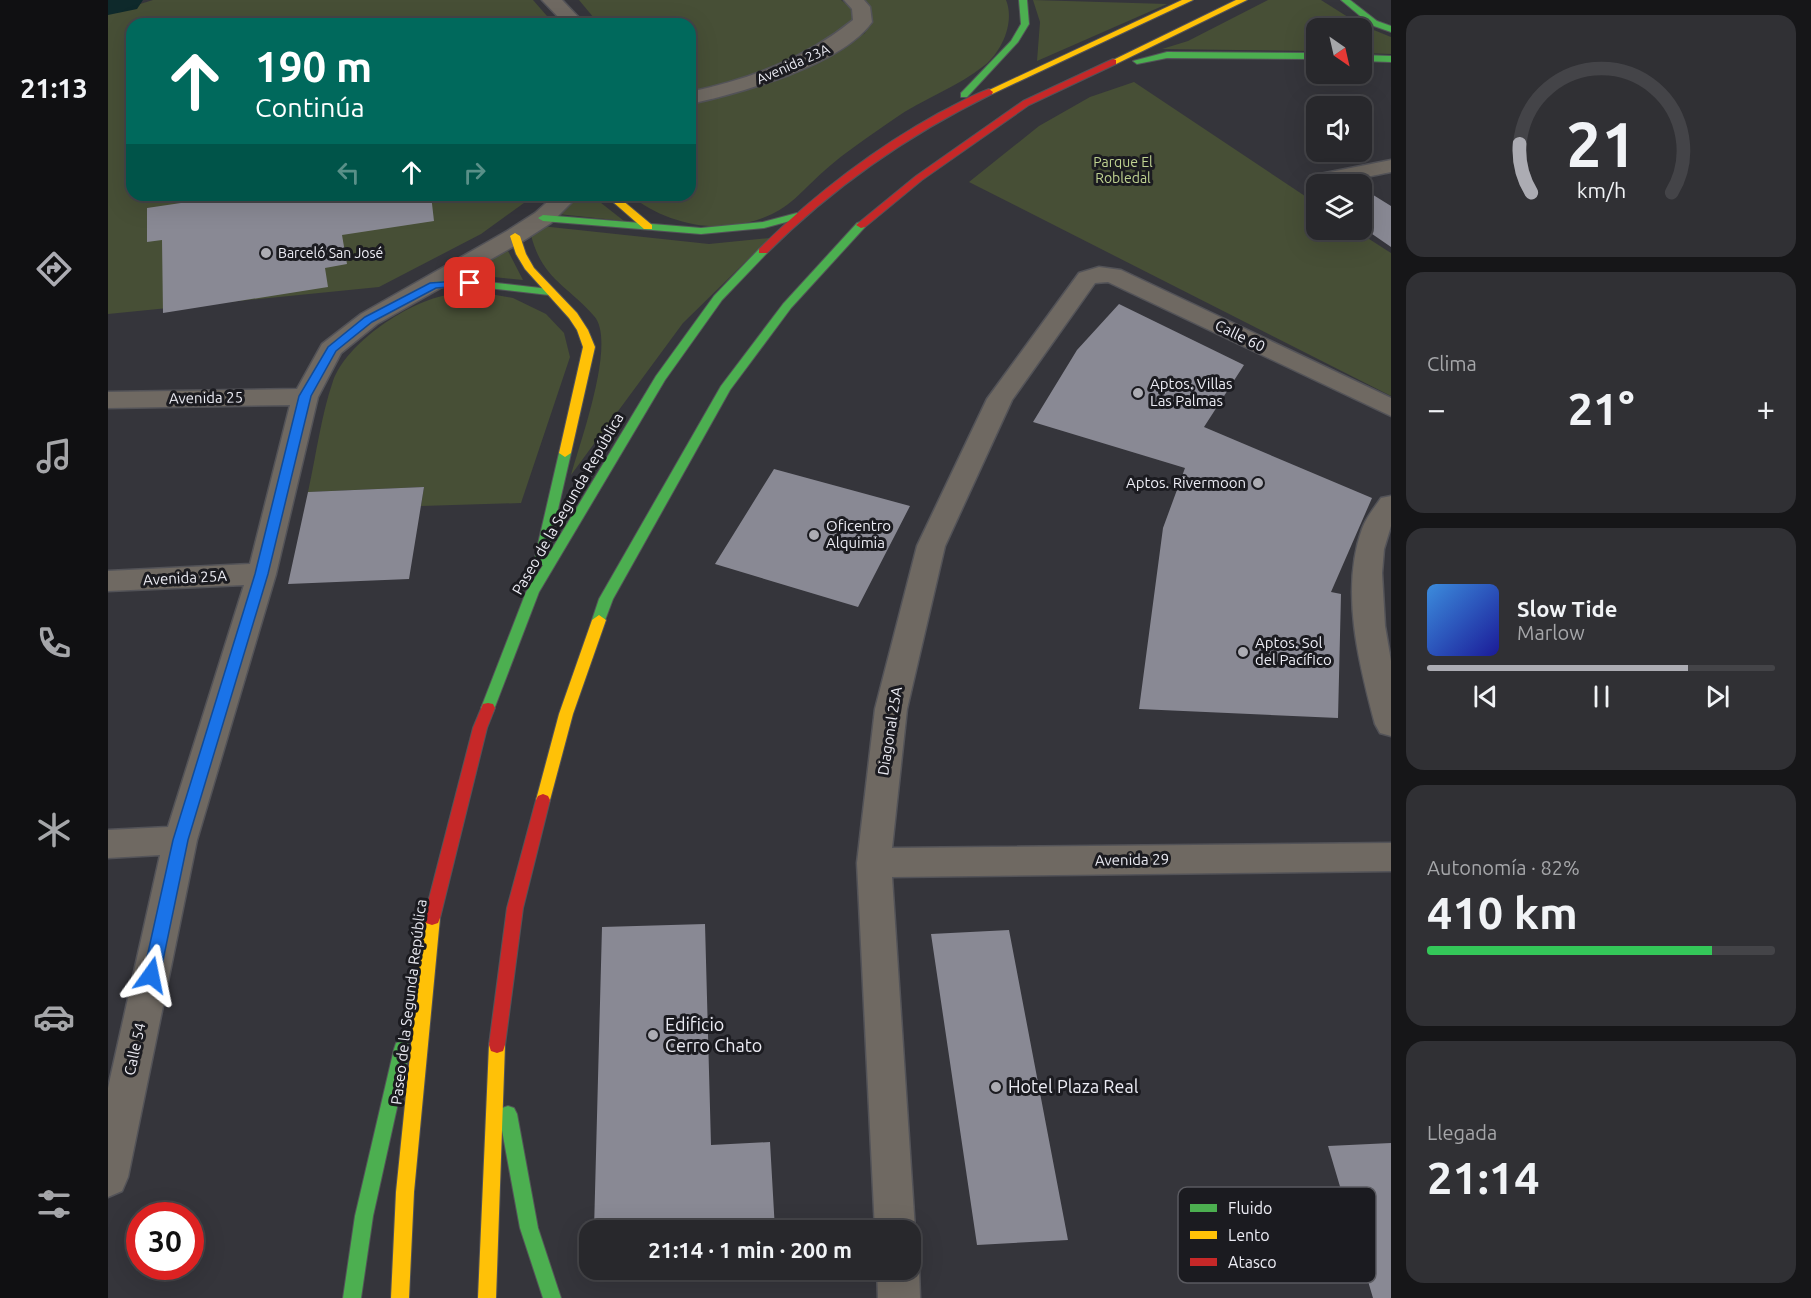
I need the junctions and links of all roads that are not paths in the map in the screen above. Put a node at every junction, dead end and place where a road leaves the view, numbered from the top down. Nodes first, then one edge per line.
1 (551, 0) edge
2 (853, 0) edge
3 (1023, 0) edge
4 (1190, 0) edge
5 (1243, 0) edge
6 (1345, 0) edge
7 (570, 18) edge
8 (1391, 29) edge
9 (1306, 56) edge
10 (1372, 58) edge
11 (1391, 59) edge
12 (696, 97) edge
13 (1026, 103) junction
14 (951, 109) junction
15 (1391, 166) edge
16 (1352, 174) edge
17 (561, 201) edge
18 (616, 201) edge
19 (797, 216) junction
20 (543, 218) junction
21 (650, 228) junction
22 (515, 236) junction
23 (1087, 278) joint
24 (434, 285) junction
25 (549, 292) junction
26 (305, 396) junction
27 (108, 400) edge
28 (1391, 408) edge
29 (1391, 505) edge
30 (262, 574) junction
31 (108, 581) edge
32 (533, 592) junction
33 (1391, 724) edge
34 (180, 840) junction
35 (108, 844) edge
36 (1391, 856) edge
37 (873, 862) junction
38 (433, 912) junction
39 (496, 1050) junction
40 (108, 1177) edge
41 (491, 1210) junction
42 (894, 1220) edge
43 (898, 1280) edge
44 (502, 1287) dead end
45 (352, 1298) edge
46 (400, 1298) edge
47 (487, 1298) edge
48 (552, 1298) edge
49 (899, 1298) edge

1 - 7 street
2 - 12 street, Avenida 23A
3 - 14 highway
4 - 14 highway, Paseo de la Segunda República
5 - 13 highway
6 - 8 highway
9 - 13 highway
10 - 11 highway
13 - 39 highway
14 - 19 highway, Paseo de la Segunda República
15 - 16 street
17 - 20 street, Calle 54
18 - 21 highway
19 - 21 highway
19 - 32 highway, Paseo de la Segunda República
20 - 21 highway
20 - 22 street, Calle 54
22 - 24 street, Calle 54
22 - 25 highway
23 - 28 street, Calle 60
23 - 37 street, Diagonal 25A
24 - 25 highway
24 - 26 street, Calle 54
25 - 32 highway
26 - 27 street, Avenida 25
26 - 30 street, Calle 54
29 - 33 street
30 - 31 street, Avenida 25A
30 - 34 street, Calle 54
32 - 38 highway, Paseo de la Segunda República
34 - 35 street
34 - 40 street, Calle 54
36 - 37 street, Avenida 29
37 - 42 street, Diagonal 25A
38 - 45 highway
38 - 46 highway, Paseo de la Segunda República
39 - 41 highway
39 - 48 highway
41 - 44 highway
41 - 47 highway
43 - 49 street

